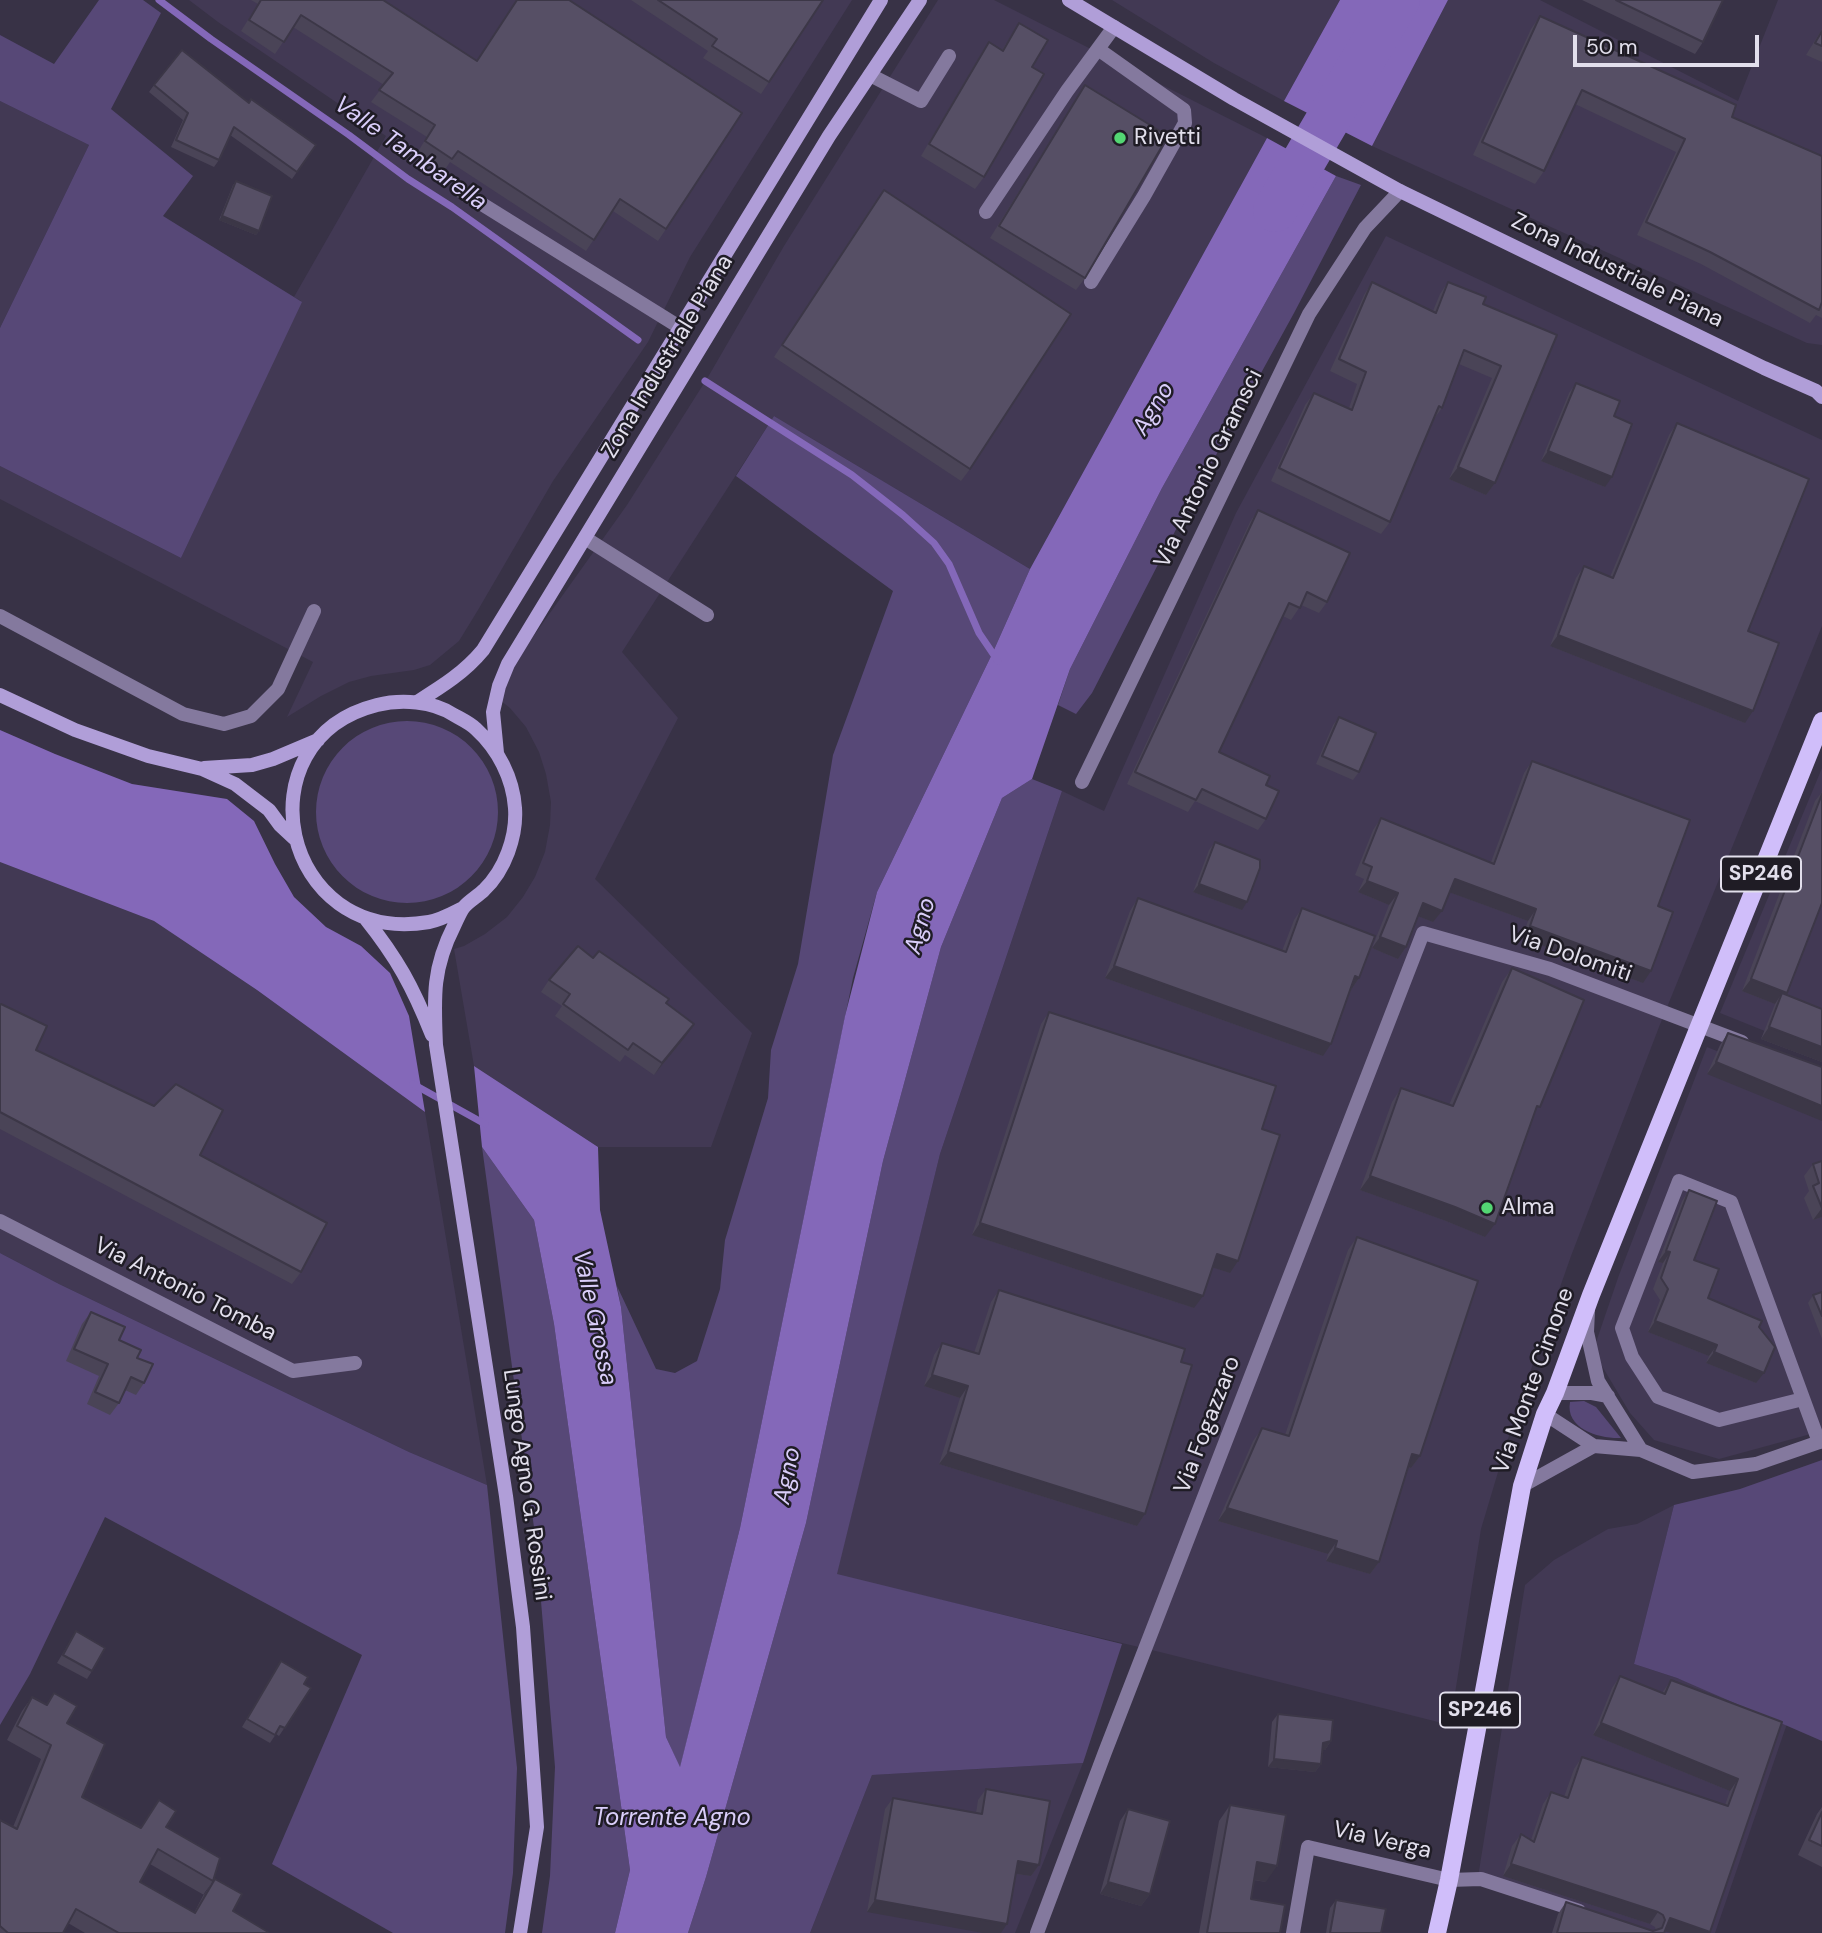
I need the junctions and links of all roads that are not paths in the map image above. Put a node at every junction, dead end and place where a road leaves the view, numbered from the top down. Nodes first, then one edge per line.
1 (881, 0) edge
2 (920, 0) edge
3 (1069, 0) edge
4 (1114, 27) junction
5 (1098, 49) junction
6 (949, 55) dead end
7 (870, 75) junction
8 (461, 191) dead end
9 (1400, 191) junction
10 (986, 212) dead end
11 (1091, 282) edge
12 (681, 328) junction
13 (1820, 393) edge
14 (585, 538) junction
15 (314, 611) dead end
16 (707, 615) dead end
17 (0, 616) edge
18 (0, 695) edge
19 (416, 702) junction
20 (1822, 722) edge
21 (318, 740) junction
22 (497, 753) junction
23 (202, 769) junction
24 (1082, 782) dead end
25 (294, 838) junction
26 (463, 908) junction
27 (365, 918) junction
28 (1423, 933) joint
29 (1699, 1027) junction
30 (436, 1045) junction
31 (1761, 1049) edge
32 (0, 1221) edge
33 (1588, 1304) junction
34 (355, 1363) dead end
35 (1555, 1393) junction
36 (1608, 1396) junction
37 (1803, 1399) junction
38 (1545, 1414) junction
39 (1820, 1441) edge
40 (1594, 1446) junction
41 (1641, 1450) junction
42 (1522, 1486) junction
43 (1449, 1880) junction
44 (1598, 1917) edge
45 (520, 1933) edge
46 (1037, 1933) edge
47 (1293, 1933) edge
48 (1437, 1933) edge

1 - 12 main road, Zona Industriale Piana
2 - 7 main road, Zona Industriale Piana
3 - 4 main road
4 - 5 street
4 - 9 main road, Zona Industriale Piana
5 - 10 street
5 - 11 street
6 - 7 street
7 - 14 main road, Zona Industriale Piana
8 - 12 street
9 - 13 main road, Zona Industriale Piana
9 - 24 street, Via Antonio Gramsci
12 - 19 main road, Zona Industriale Piana
14 - 16 street
14 - 22 main road, Zona Industriale Piana
15 - 17 street
18 - 23 main road
19 - 21 main road, Zona Industriale Piana
19 - 22 main road, Zona Industriale Piana
20 - 29 main road, SP246
21 - 23 main road
21 - 25 main road, Zona Industriale Piana
22 - 26 main road, Zona Industriale Piana
23 - 25 main road
25 - 27 main road, Zona Industriale Piana
26 - 27 main road, Zona Industriale Piana
26 - 30 main road
27 - 30 main road
28 - 29 street, Via Dolomiti
28 - 46 street, Via Fogazzaro
29 - 31 street, Via Dolomiti
29 - 33 main road, Via Monte Cimone / SP246
30 - 45 main road, Lungo Agno G. Rossini
32 - 34 street, Via Antonio Tomba
33 - 35 main road, Via Monte Cimone / SP246
33 - 36 street
35 - 36 street
35 - 38 main road, Via Monte Cimone / SP246
36 - 41 street
37 - 37 street
37 - 39 street
38 - 40 street
38 - 42 main road, Via Monte Cimone / SP246
39 - 41 street
40 - 41 street
40 - 42 street
42 - 43 main road, Via Monte Cimone / SP246
43 - 44 street
43 - 47 street, Via Verga
43 - 48 main road, Via Monte Cimone / SP246

